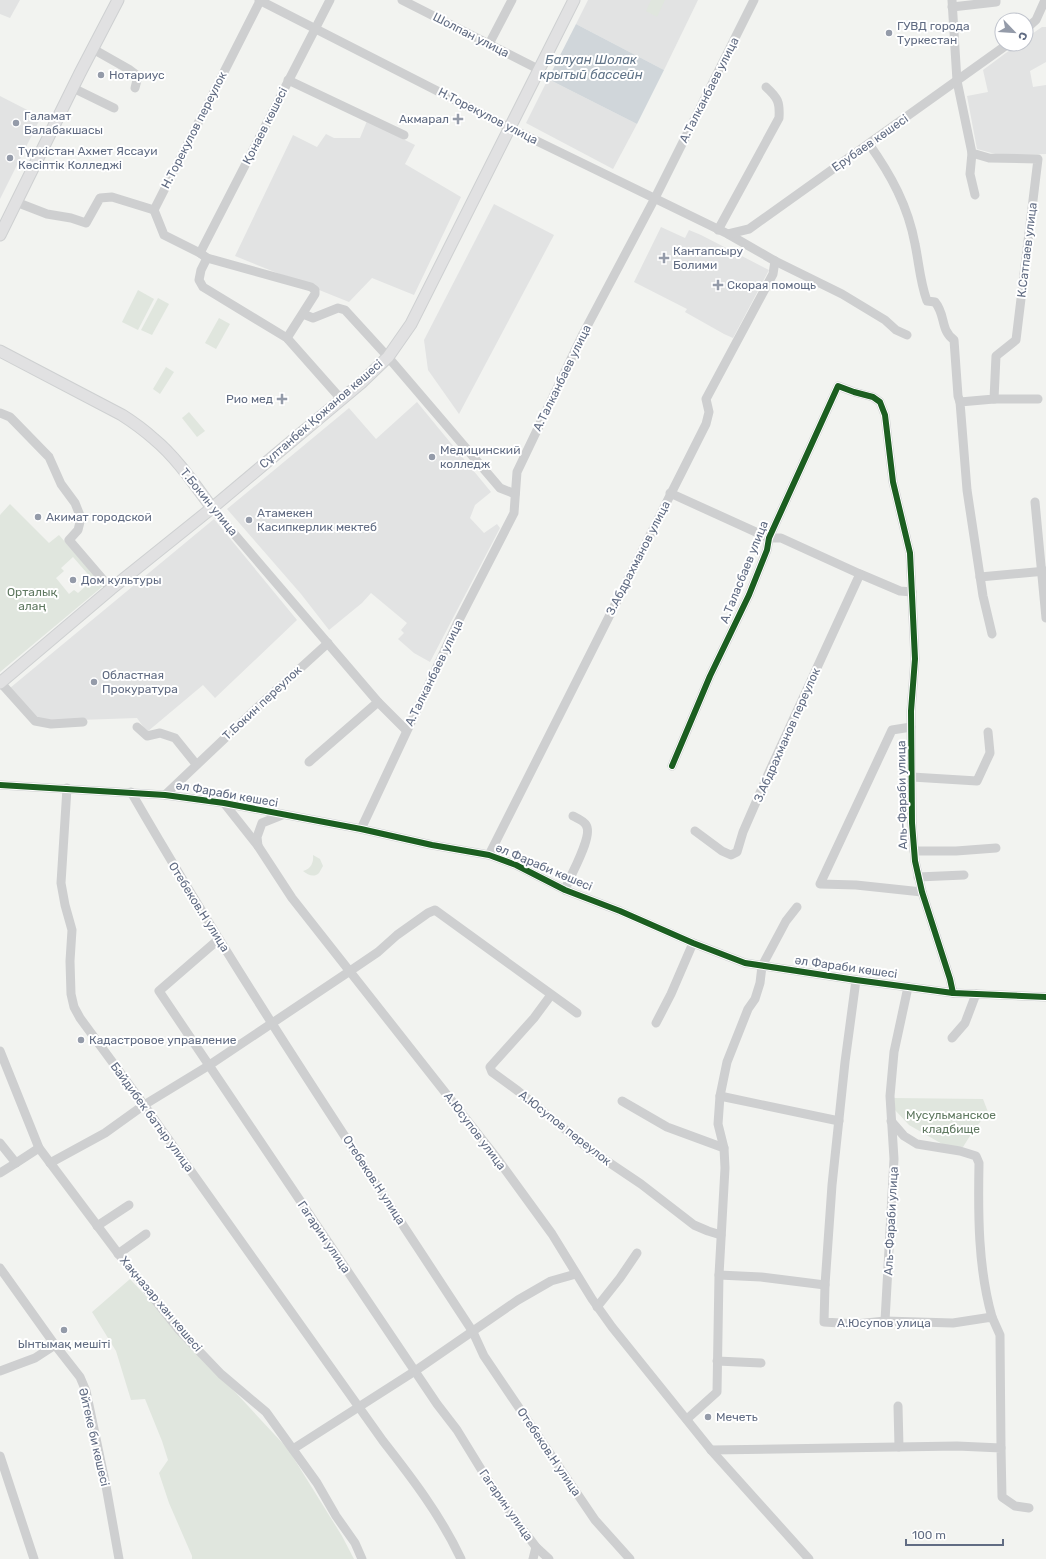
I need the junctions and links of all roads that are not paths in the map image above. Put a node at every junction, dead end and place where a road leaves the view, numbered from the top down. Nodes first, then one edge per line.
1 (118, 0) edge
2 (260, 0) edge
3 (330, 0) edge
4 (402, 0) edge
5 (512, 0) edge
6 (574, 0) edge
7 (754, 0) edge
8 (996, 0) edge
9 (1045, 0) edge
10 (952, 3) edge
11 (1039, 12) junction
12 (1046, 20) edge
13 (1034, 22) edge
14 (315, 28) junction
15 (489, 44) junction
16 (92, 49) junction
17 (997, 52) edge
18 (540, 70) junction
19 (288, 80) junction
20 (957, 81) junction
21 (766, 87) dead end
22 (73, 88) junction
23 (135, 88) dead end
24 (114, 108) dead end
25 (510, 128) junction
26 (404, 135) dead end
27 (869, 144) junction
28 (972, 152) junction
29 (1042, 159) edge
30 (975, 195) dead end
31 (655, 198) junction
32 (16, 202) junction
33 (154, 210) junction
34 (718, 230) junction
35 (728, 234) junction
36 (0, 235) edge
37 (204, 255) junction
38 (775, 260) junction
39 (302, 314) junction
40 (907, 335) dead end
41 (287, 338) junction
42 (0, 351) edge
43 (388, 357) junction
44 (994, 399) junction
45 (1038, 399) dead end
46 (341, 400) junction
47 (960, 402) junction
48 (0, 413) edge
49 (670, 493) junction
50 (515, 494) junction
51 (1035, 502) dead end
52 (212, 508) junction
53 (769, 538) junction
54 (1044, 571) edge
55 (860, 574) junction
56 (980, 577) junction
57 (111, 589) junction
58 (912, 592) junction
59 (1046, 618) edge
60 (992, 634) dead end
61 (328, 643) junction
62 (0, 683) edge
63 (378, 702) junction
64 (84, 722) dead end
65 (137, 727) dead end
66 (911, 727) junction
67 (406, 730) junction
68 (988, 732) dead end
69 (309, 762) dead end
70 (196, 764) junction
71 (672, 766) dead end
72 (912, 777) junction
73 (0, 785) edge
74 (67, 788) junction
75 (131, 792) junction
76 (165, 794) junction
77 (224, 803) junction
78 (283, 814) junction
79 (573, 816) dead end
80 (360, 829) junction
81 (695, 831) dead end
82 (258, 846) junction
83 (996, 848) dead end
84 (914, 851) junction
85 (489, 855) junction
86 (964, 875) dead end
87 (918, 877) junction
88 (565, 890) junction
89 (922, 892) junction
90 (797, 907) dead end
91 (219, 939) junction
92 (693, 943) junction
93 (762, 966) junction
94 (350, 971) junction
95 (856, 980) junction
96 (908, 987) junction
97 (952, 993) junction
98 (976, 994) junction
99 (551, 995) junction
100 (1046, 997) edge
101 (577, 1013) dead end
102 (271, 1022) junction
103 (656, 1023) dead end
104 (952, 1038) dead end
105 (0, 1051) edge
106 (208, 1066) junction
107 (720, 1096) junction
108 (622, 1101) dead end
109 (144, 1105) junction
110 (839, 1121) junction
111 (891, 1121) junction
112 (0, 1143) edge
113 (39, 1148) junction
114 (724, 1148) junction
115 (50, 1162) junction
116 (16, 1163) junction
117 (0, 1173) edge
118 (129, 1205) dead end
119 (97, 1226) junction
120 (146, 1234) dead end
121 (722, 1235) junction
122 (637, 1253) dead end
123 (118, 1254) junction
124 (0, 1268) edge
125 (576, 1274) junction
126 (719, 1275) junction
127 (4, 1280) edge
128 (825, 1285) junction
129 (597, 1307) junction
130 (992, 1317) junction
131 (885, 1321) junction
132 (473, 1332) junction
133 (55, 1345) junction
134 (716, 1361) junction
135 (761, 1363) dead end
136 (0, 1371) edge
137 (415, 1371) junction
138 (358, 1406) junction
139 (898, 1406) dead end
140 (687, 1419) junction
141 (898, 1447) junction
142 (1000, 1448) junction
143 (293, 1449) junction
144 (711, 1450) junction
145 (0, 1456) edge
146 (1029, 1508) dead end
147 (536, 1547) junction
148 (34, 1559) edge
149 (119, 1559) edge
150 (362, 1559) edge
151 (461, 1559) edge
152 (533, 1559) edge
153 (548, 1559) edge
154 (630, 1559) edge
155 (809, 1559) edge

1 - 16 main road
2 - 14 street, Н.Торекулов улица
2 - 33 street, Н.Торекулов переулок
3 - 14 street, Қонаев көшесі
4 - 15 street, Шолпан улица
5 - 15 street
6 - 18 main road, Сұлтанбек Қожанов көшесі
7 - 31 street, А.Талканбаев улица
8 - 10 street
9 - 11 street
10 - 20 street
11 - 12 street
11 - 13 street
14 - 19 street, Қонаев көшесі
14 - 25 street, Н.Торекулов улица
15 - 18 street, Шолпан улица
16 - 22 main road
16 - 23 street
17 - 20 street, Ерубаев көшесі
18 - 25 main road, Сұлтанбек Қожанов көшесі
19 - 26 street
19 - 37 street, Қонаев көшесі
20 - 27 street, Ерубаев көшесі
20 - 28 street
21 - 34 street
22 - 24 street
22 - 32 main road
25 - 31 street, Н.Торекулов улица
25 - 43 main road, Сұлтанбек Қожанов көшесі
27 - 35 street, Ерубаев көшесі
27 - 47 street
28 - 29 street, К.Сатпаев улица
28 - 30 street
29 - 44 street, К.Сатпаев улица
31 - 34 street, Н.Торекулов улица
31 - 50 street, А.Талканбаев улица
32 - 33 street
32 - 36 main road
33 - 37 street
34 - 35 street, Н.Торекулов улица
35 - 38 street, Н.Торекулов улица
37 - 39 street
37 - 41 street, Қонаев көшесі
38 - 40 street, Н.Торекулов улица
38 - 49 street, З.Абдрахманов улица
39 - 41 street
39 - 43 street
41 - 46 street, Қонаев көшесі
42 - 52 main road, Т.Бокин улица
43 - 46 main road, Сұлтанбек Қожанов көшесі
43 - 50 street
44 - 45 street
44 - 47 street
46 - 52 main road, Сұлтанбек Қожанов көшесі
47 - 56 street
48 - 57 street
49 - 53 street
49 - 85 street, З.Абдрахманов улица
50 - 67 street, А.Талканбаев улица
51 - 54 street
52 - 57 main road, Сұлтанбек Қожанов көшесі
52 - 61 street, Т.Бокин улица
53 - 55 street
53 - 58 street, А.Таласбаев улица
53 - 71 street, А.Таласбаев улица
54 - 56 street
54 - 59 street
55 - 58 street
55 - 81 street, З.Абдрахманов переулок
56 - 60 street
57 - 62 main road, Сұлтанбек Қожанов көшесі
58 - 66 street, Аль-Фараби улица
61 - 63 street, Т.Бокин улица
61 - 70 street, Т.Бокин переулок
62 - 64 street
63 - 67 street, Т.Бокин улица
63 - 69 street
65 - 70 street
66 - 72 street, Аль-Фараби улица
66 - 89 street, Аль-Фараби улица
67 - 80 street, А.Талканбаев улица
68 - 72 street, Аль-Фараби улица
70 - 76 street
72 - 84 street, Аль-Фараби улица
73 - 74 street, әл Фараби көшесі
74 - 75 street, әл Фараби көшесі
74 - 109 street, Байдибек батыр улица
75 - 76 street, әл Фараби көшесі
75 - 91 street, Отебеков.Н улица
76 - 77 street, әл Фараби көшесі
77 - 78 street, әл Фараби көшесі
77 - 82 street, А.Юсупов улица
78 - 80 street, әл Фараби көшесі
78 - 82 street
79 - 88 street
80 - 85 street, әл Фараби көшесі
82 - 94 street, А.Юсупов улица
83 - 84 street, Аль-Фараби улица
84 - 87 street, Аль-Фараби улица
85 - 88 street, әл Фараби көшесі
86 - 87 street
87 - 89 street, Аль-Фараби улица
88 - 92 street, әл Фараби көшесі
89 - 97 street, Аль-Фараби улица
90 - 93 street
91 - 102 street, Отебеков.Н улица
91 - 106 street, Гагарин улица
92 - 93 street, әл Фараби көшесі
92 - 103 street
93 - 95 street, әл Фараби көшесі
93 - 107 street
94 - 99 street
94 - 102 street
94 - 125 street, А.Юсупов улица
95 - 96 street, әл Фараби көшесі
95 - 110 street
96 - 97 street, әл Фараби көшесі
96 - 111 street, Аль-Фараби улица
97 - 98 street, әл Фараби көшесі
98 - 100 street, әл Фараби көшесі
98 - 104 street
99 - 101 street
99 - 121 street, А.Юсупов переулок
102 - 106 street
102 - 132 street, Отебеков.Н улица
105 - 113 street, Хақназар хан көшесі
106 - 109 street
106 - 137 street, Гагарин улица
107 - 110 street
107 - 114 street
108 - 114 street
109 - 115 street
109 - 138 street, Байдибек батыр улица
110 - 128 street
111 - 130 street
111 - 131 street, Аль-Фараби улица
112 - 116 street
113 - 115 street, Хақназар хан көшесі
113 - 116 street
114 - 121 street
115 - 119 street, Хақназар хан көшесі
116 - 117 street
118 - 119 street
119 - 123 street, Хақназар хан көшесі
120 - 123 street
121 - 126 street
122 - 129 street
123 - 143 street, Хақназар хан көшесі
124 - 127 street, Әйтеке би көшесі
125 - 129 street, А.Юсупов улица
125 - 132 street
126 - 128 street
126 - 134 street
127 - 133 street, Әйтеке би көшесі
128 - 131 street, А.Юсупов улица
129 - 140 street, А.Юсупов улица
130 - 131 street, А.Юсупов улица
130 - 142 street
132 - 137 street
132 - 154 street, Отебеков.Н улица
133 - 136 street
133 - 149 street, Әйтеке би көшесі
134 - 135 street
134 - 140 street
137 - 138 street
137 - 147 street, Гагарин улица
138 - 143 street
138 - 151 street, Байдибек батыр улица
139 - 141 street
140 - 144 street, А.Юсупов улица
141 - 142 street
141 - 144 street
142 - 146 street
143 - 150 street, Хақназар хан көшесі
144 - 155 street, А.Юсупов улица
145 - 148 street
147 - 152 street, Гагарин улица
147 - 153 street, Гагарин улица

